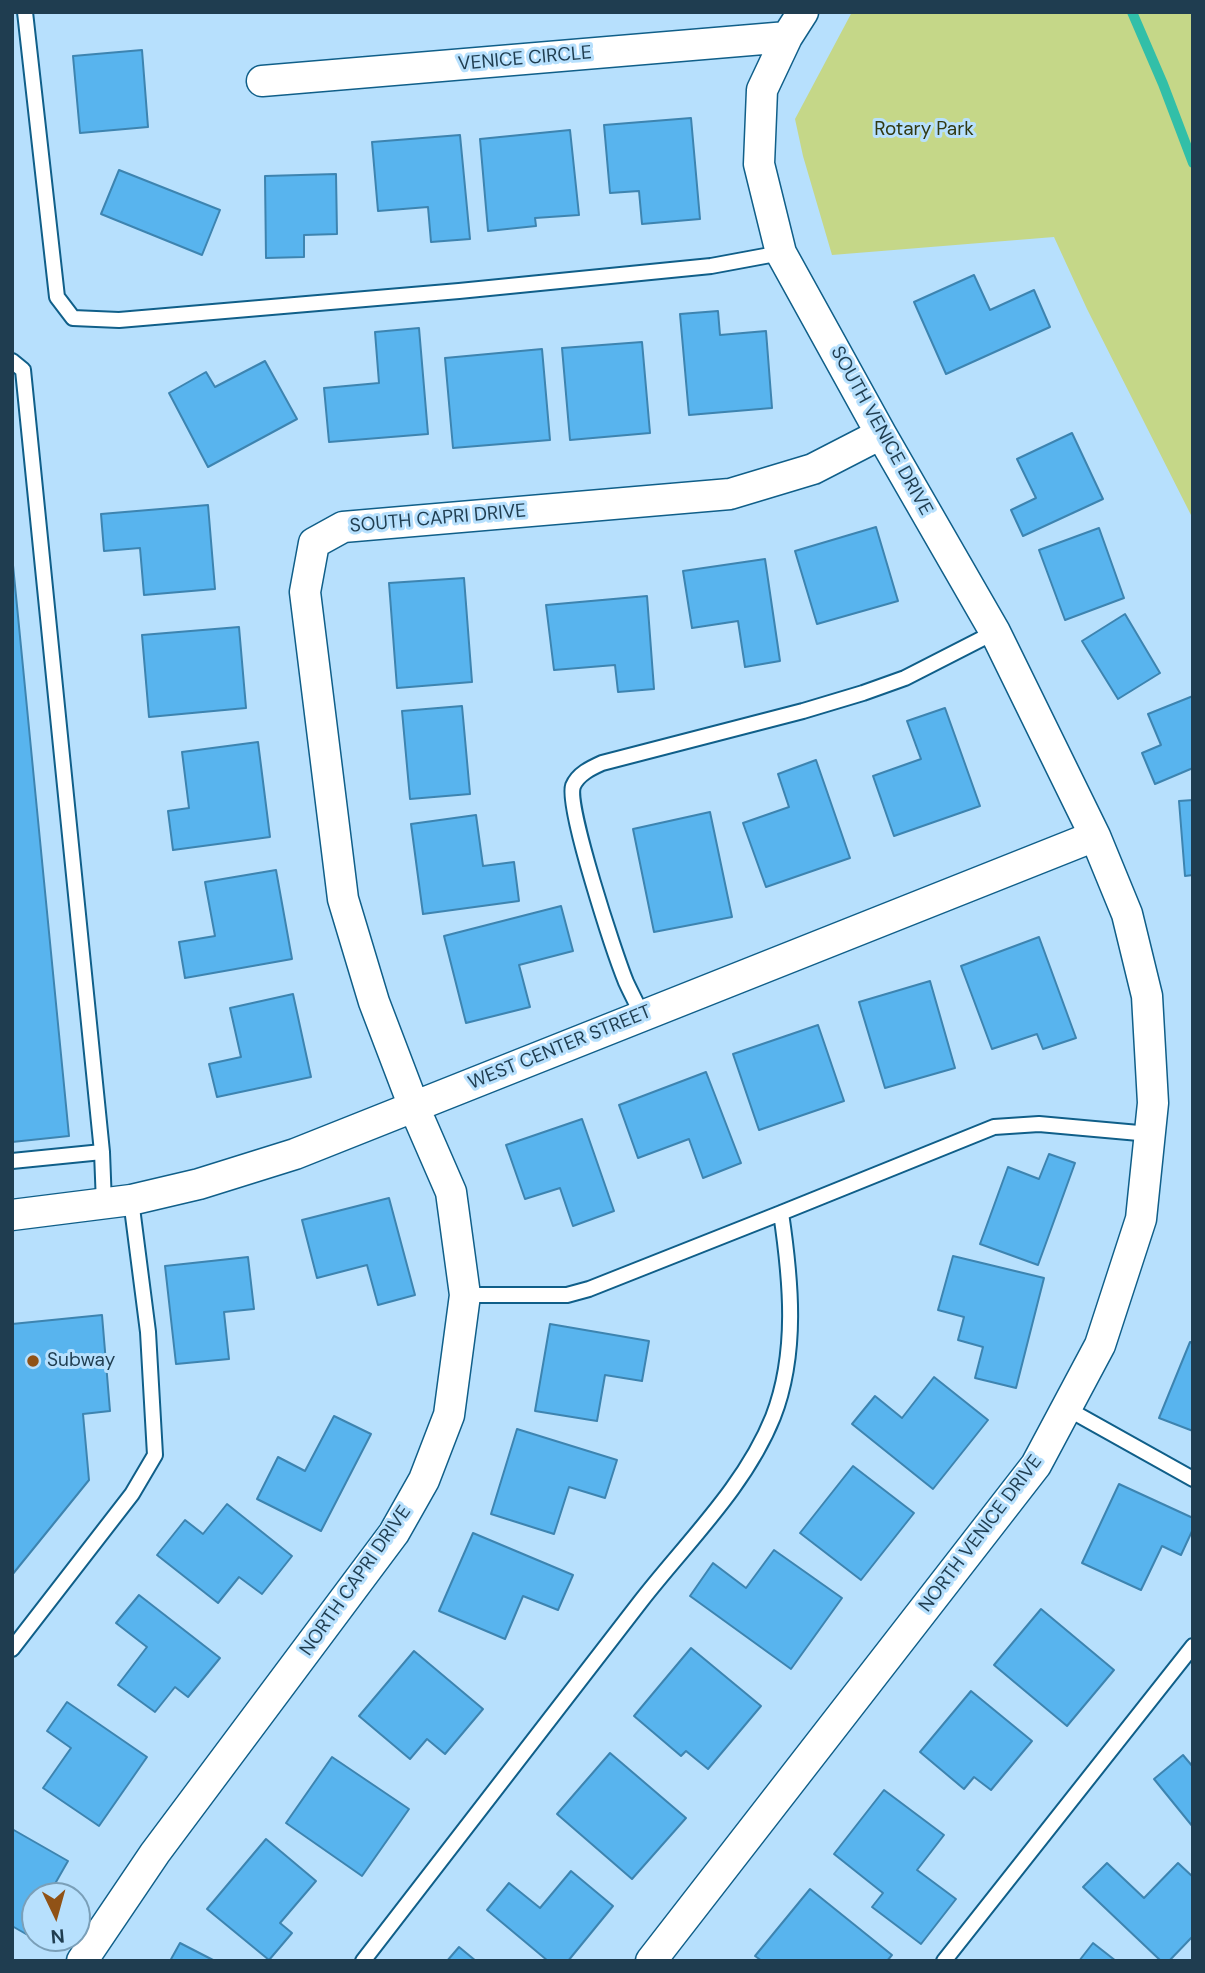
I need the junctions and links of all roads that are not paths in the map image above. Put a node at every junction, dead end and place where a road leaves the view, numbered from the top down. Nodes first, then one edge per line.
1 (25, 12) edge
2 (803, 12) edge
3 (788, 37) junction
4 (262, 81) dead end
5 (781, 253) junction
6 (12, 361) edge
7 (881, 434) junction
8 (995, 632) junction
9 (1095, 835) junction
10 (642, 1015) junction
11 (414, 1107) junction
12 (1150, 1134) junction
13 (102, 1152) junction
14 (12, 1161) edge
15 (118, 1202) junction
16 (780, 1213) junction
17 (12, 1214) edge
18 (465, 1295) junction
19 (1066, 1408) junction
20 (1193, 1479) edge
21 (1193, 1646) edge
22 (12, 1648) edge
23 (82, 1961) edge
24 (362, 1961) edge
25 (651, 1961) edge
26 (944, 1961) edge

1 - 5 lane
2 - 3 street, SOUTH VENICE DRIVE
3 - 4 street, VENICE CIRCLE
3 - 5 street, SOUTH VENICE DRIVE
5 - 7 street, SOUTH VENICE DRIVE
6 - 13 lane
7 - 8 street, SOUTH VENICE DRIVE
7 - 11 street, SOUTH CAPRI DRIVE
8 - 9 street, SOUTH VENICE DRIVE
8 - 10 lane
9 - 10 street, WEST CENTER STREET
9 - 12 street, NORTH VENICE DRIVE
10 - 11 street, WEST CENTER STREET
11 - 15 street, WEST CENTER STREET
11 - 18 street, NORTH CAPRI DRIVE
12 - 16 lane
12 - 19 street, NORTH VENICE DRIVE
13 - 14 lane
13 - 15 lane
15 - 17 street, WEST CENTER STREET
15 - 22 lane
16 - 18 lane
16 - 24 lane
18 - 23 street, NORTH CAPRI DRIVE
19 - 20 lane
19 - 25 street, NORTH VENICE DRIVE
21 - 26 lane

